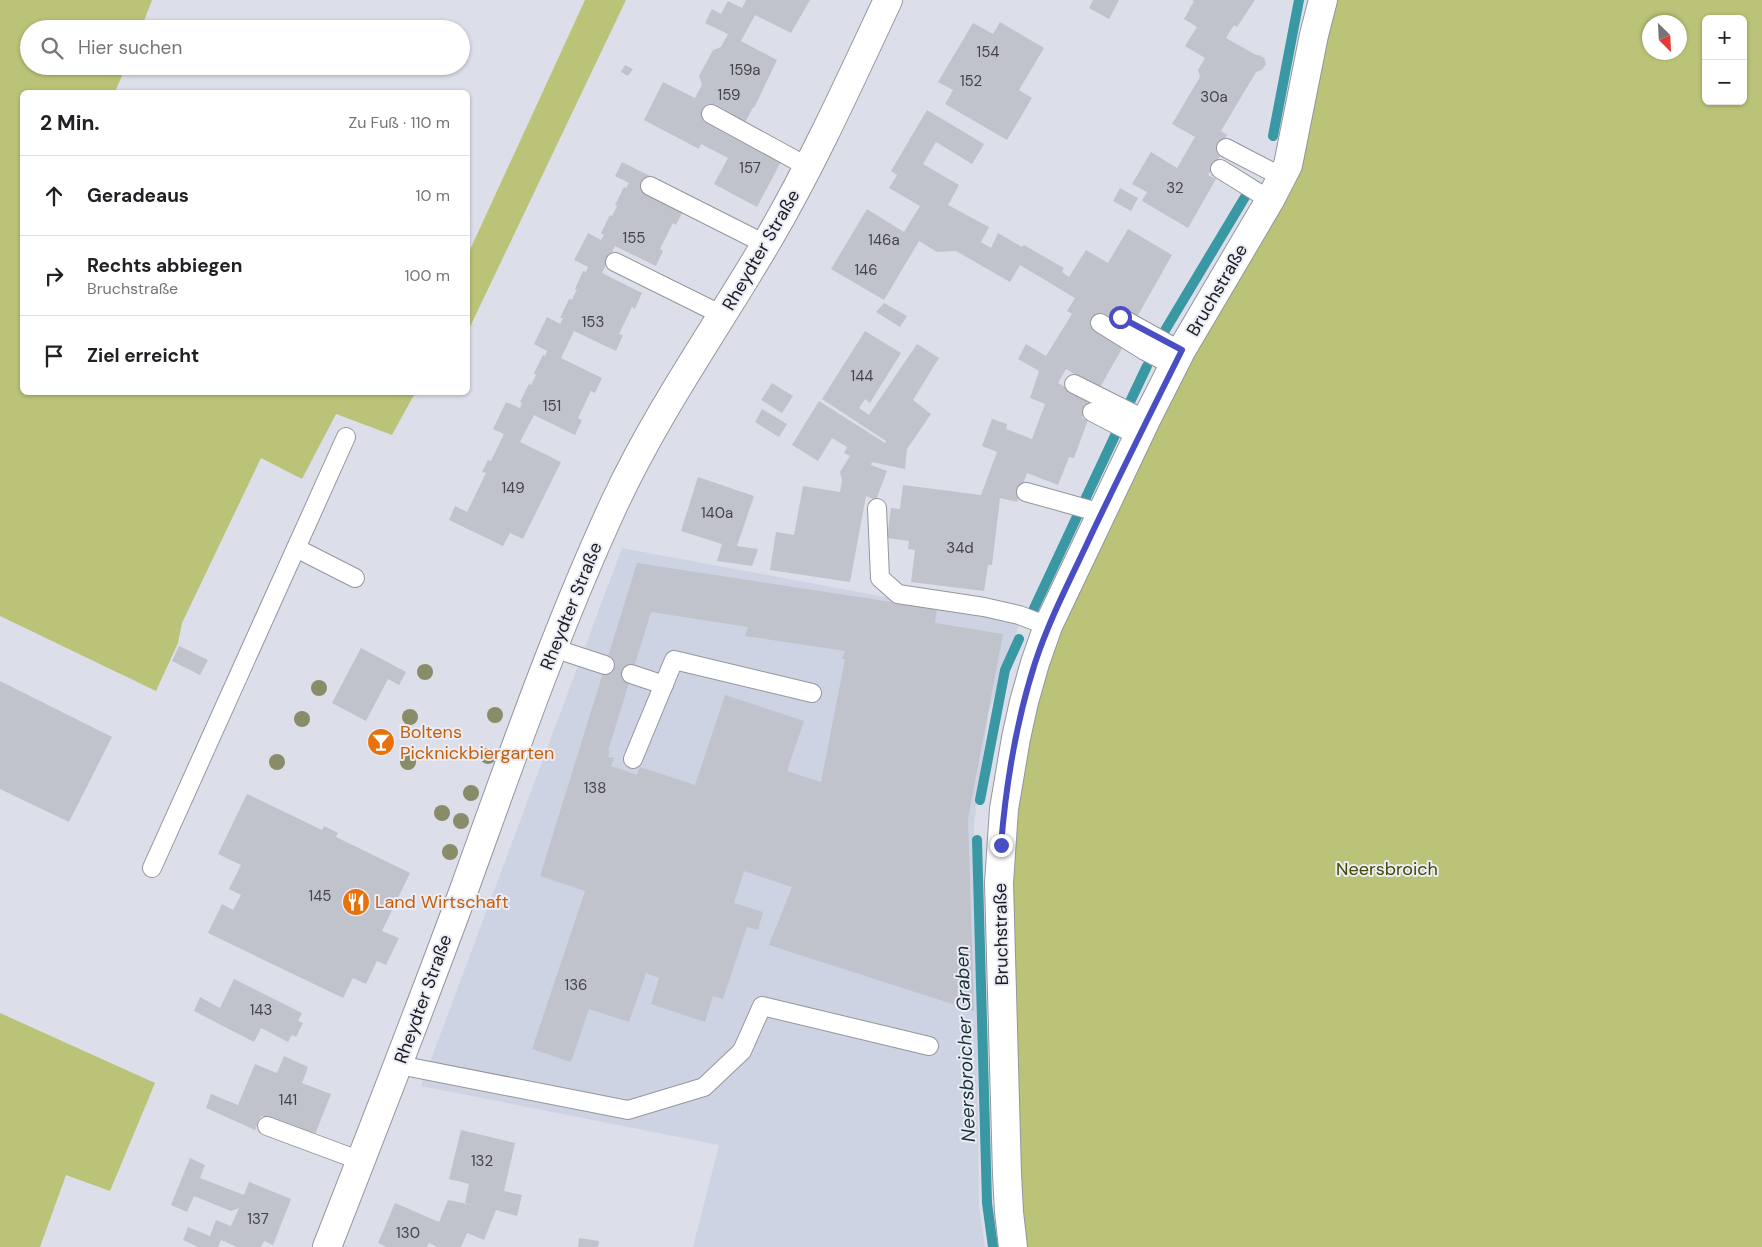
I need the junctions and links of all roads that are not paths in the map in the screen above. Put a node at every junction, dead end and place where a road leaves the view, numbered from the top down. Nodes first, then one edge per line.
1 (888, 0) edge
2 (1323, 0) edge
3 (711, 114) dead end
4 (1226, 148) dead end
5 (808, 167) junction
6 (1220, 169) dead end
7 (1267, 181) junction
8 (650, 186) dead end
9 (765, 244) junction
10 (615, 262) dead end
11 (722, 315) junction
12 (1120, 317) dead end
13 (1100, 323) dead end
14 (1166, 354) junction
15 (1074, 384) dead end
16 (1092, 412) dead end
17 (1128, 421) junction
18 (346, 437) dead end
19 (1026, 492) dead end
20 (877, 508) dead end
21 (1087, 509) junction
22 (296, 548) junction
23 (355, 578) dead end
24 (1042, 624) junction
25 (553, 648) junction
26 (605, 665) dead end
27 (631, 674) dead end
28 (664, 685) junction
29 (812, 693) dead end
30 (632, 759) dead end
31 (152, 868) dead end
32 (929, 1046) dead end
33 (399, 1065) junction
34 (267, 1126) dead end
35 (361, 1161) junction
36 (328, 1247) edge
37 (1014, 1247) edge

1 - 5 street, Rheydter Straße
2 - 7 street, Bruchstraße
3 - 5 lane
4 - 7 lane
5 - 9 street, Rheydter Straße
6 - 7 lane
7 - 14 street, Bruchstraße
8 - 9 lane
9 - 11 street, Rheydter Straße
10 - 11 lane
11 - 25 street, Rheydter Straße
12 - 14 lane
13 - 14 lane
14 - 17 street, Bruchstraße
15 - 17 lane
16 - 17 lane
17 - 21 street, Bruchstraße
18 - 22 lane
19 - 21 lane
20 - 24 lane
21 - 24 street, Bruchstraße
22 - 23 lane
22 - 31 lane
24 - 37 street, Bruchstraße
25 - 26 lane
25 - 33 street, Rheydter Straße
27 - 28 lane
28 - 29 lane
28 - 30 lane
32 - 33 lane
33 - 35 street, Rheydter Straße
34 - 35 lane
35 - 36 street, Rheydter Straße

